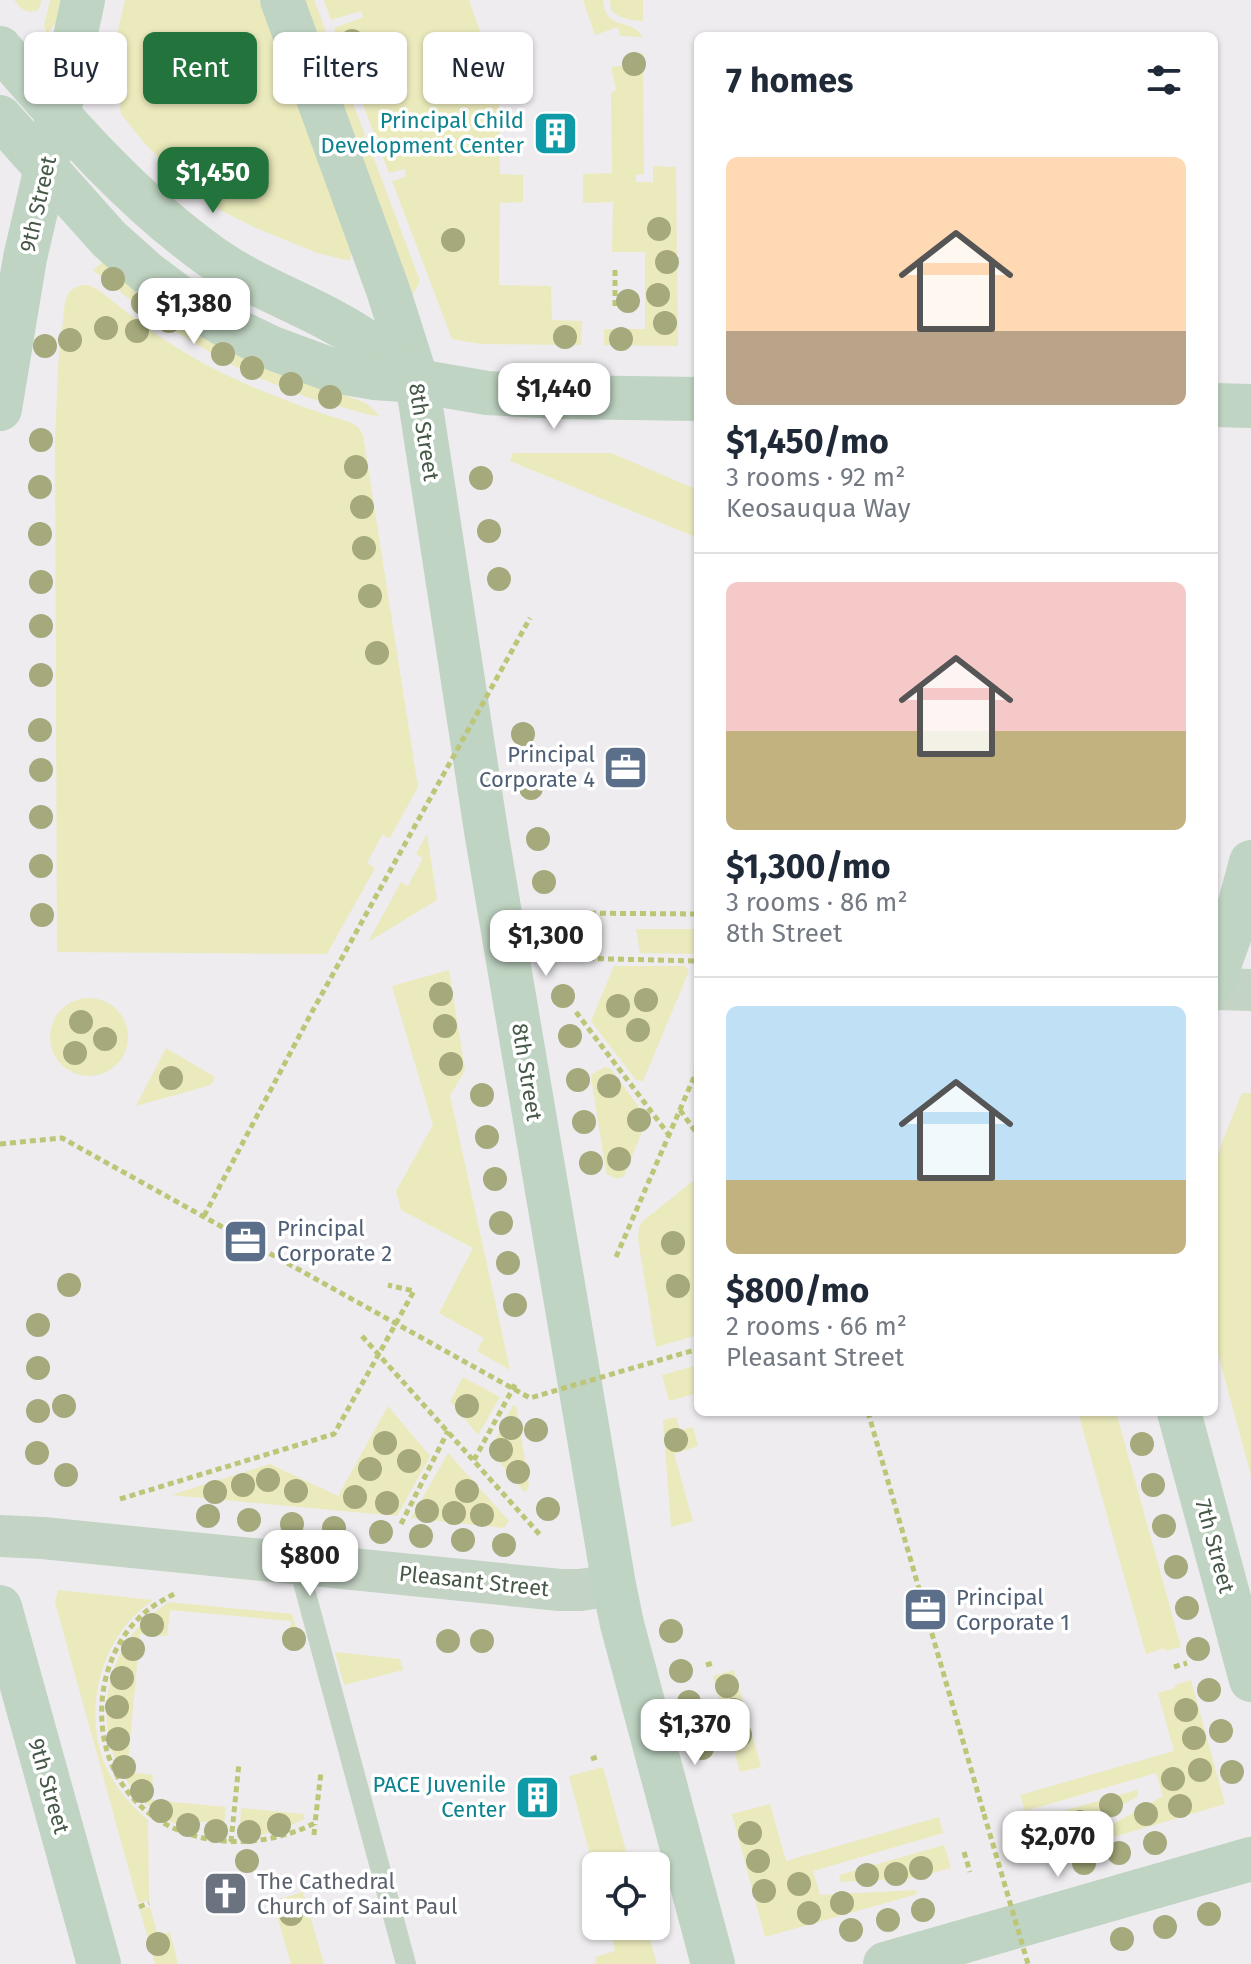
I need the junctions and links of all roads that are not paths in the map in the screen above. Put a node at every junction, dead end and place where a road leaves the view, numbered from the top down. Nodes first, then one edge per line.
1 (83, 0) edge
2 (282, 0) edge
3 (0, 48) edge
4 (58, 116) junction
5 (0, 117) edge
6 (46, 169) junction
7 (417, 381) junction
8 (694, 399) edge
9 (1218, 405) edge
10 (1251, 406) edge
11 (0, 409) edge
12 (1251, 862) edge
13 (1218, 969) edge
14 (1218, 989) edge
15 (1251, 990) edge
16 (1180, 1416) edge
17 (0, 1536) edge
18 (298, 1564) junction
19 (614, 1585) junction
20 (0, 1607) edge
21 (1251, 1680) edge
22 (1251, 1859) edge
23 (99, 1964) edge
24 (406, 1964) edge
25 (713, 1964) edge
26 (885, 1964) edge

1 - 4 main road, 9th Street
2 - 7 main road, 8th Street
3 - 4 main road
4 - 6 main road, 9th Street
4 - 7 main road
5 - 6 main road
6 - 7 main road
6 - 11 main road, 9th Street
7 - 8 main road
7 - 19 main road, 8th Street
9 - 10 main road
12 - 13 main road
14 - 15 street
16 - 21 main road, 7th Street
17 - 18 street, Pleasant Street
18 - 19 street, Pleasant Street
18 - 24 lane
19 - 25 main road, 8th Street
20 - 23 main road, 9th Street
22 - 26 main road

